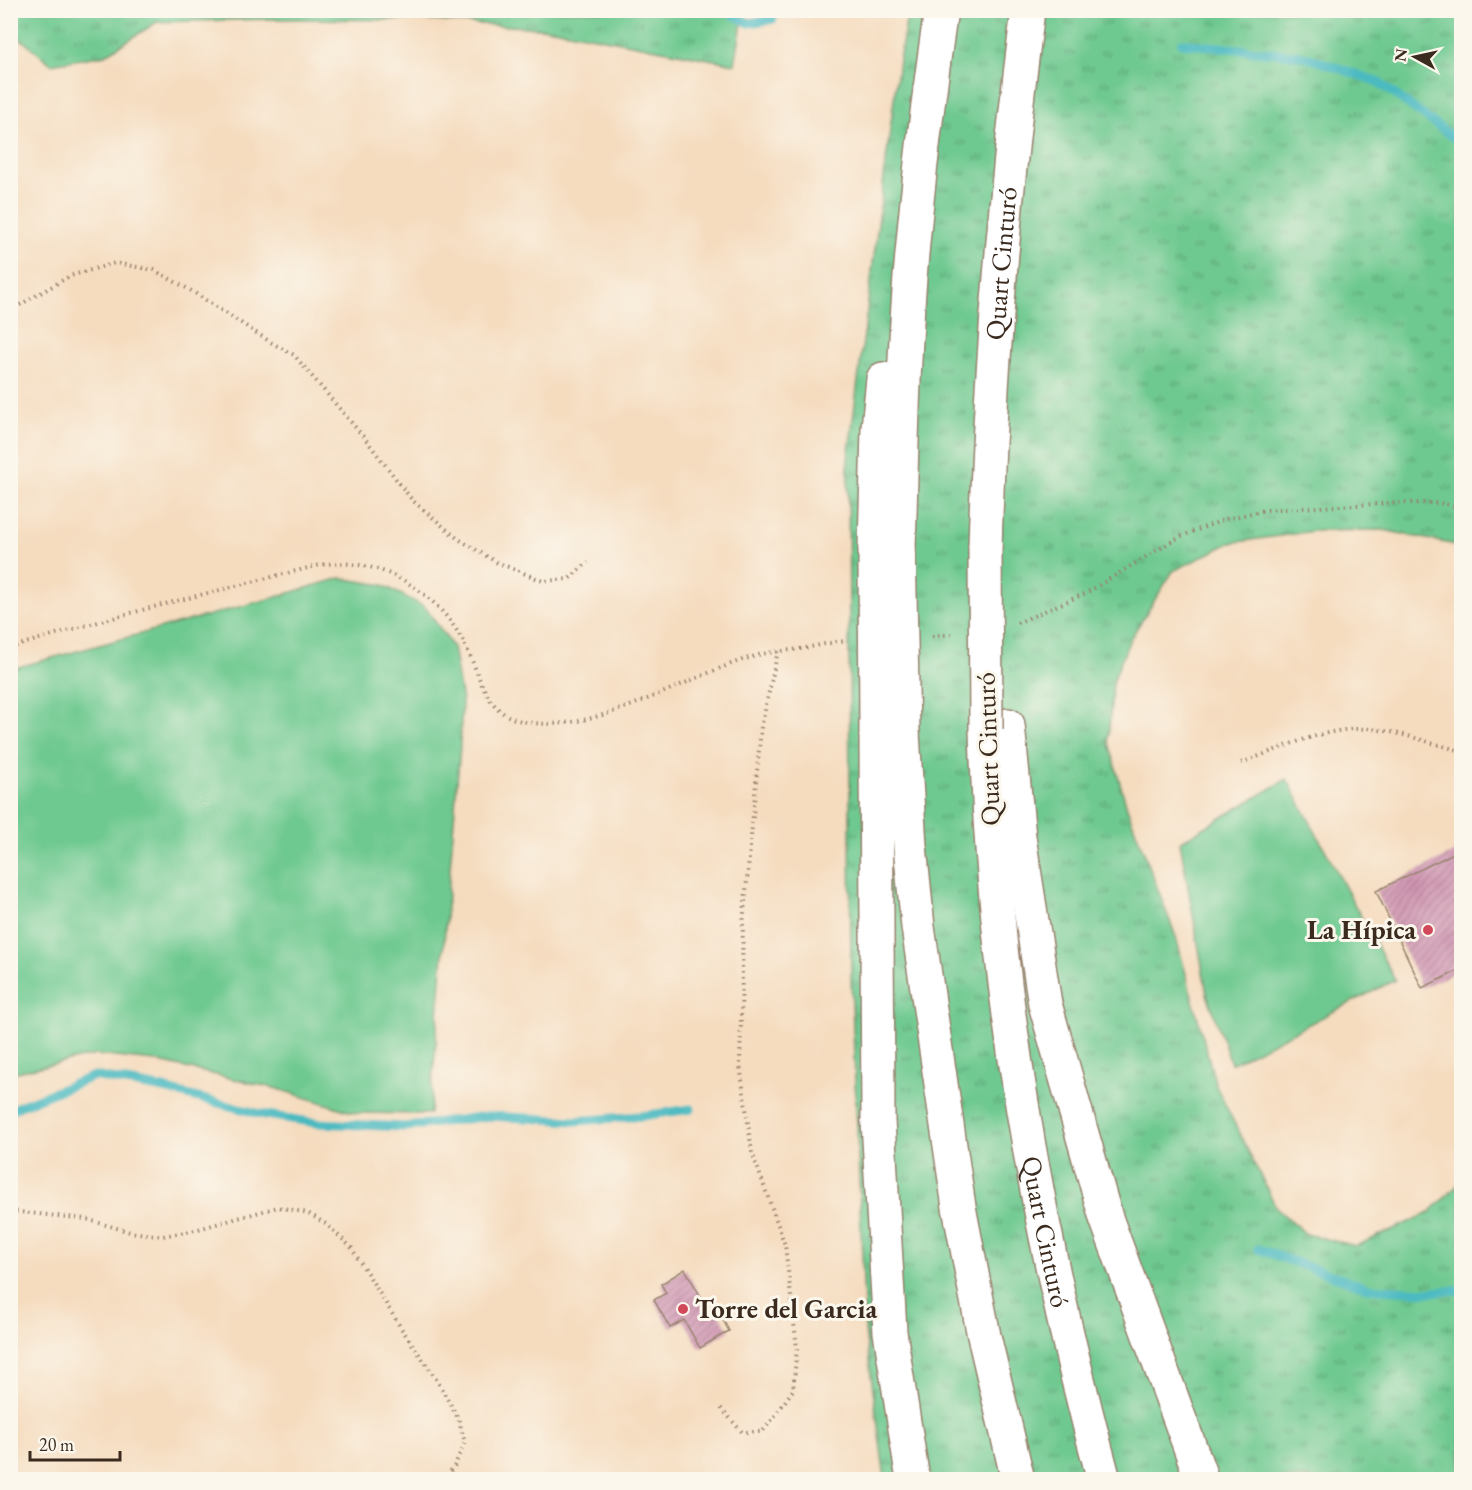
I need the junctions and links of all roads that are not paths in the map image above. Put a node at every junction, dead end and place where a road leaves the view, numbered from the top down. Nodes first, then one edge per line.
1 (941, 10) edge
2 (1028, 10) edge
3 (997, 727) junction
4 (889, 734) junction
5 (913, 1479) edge
6 (1018, 1479) edge
7 (1104, 1479) edge
8 (1202, 1479) edge

1 - 4 highway, bridge
2 - 3 highway, Quart Cinturó, bridge
3 - 7 highway, Quart Cinturó
3 - 8 highway
4 - 5 highway
4 - 6 highway

